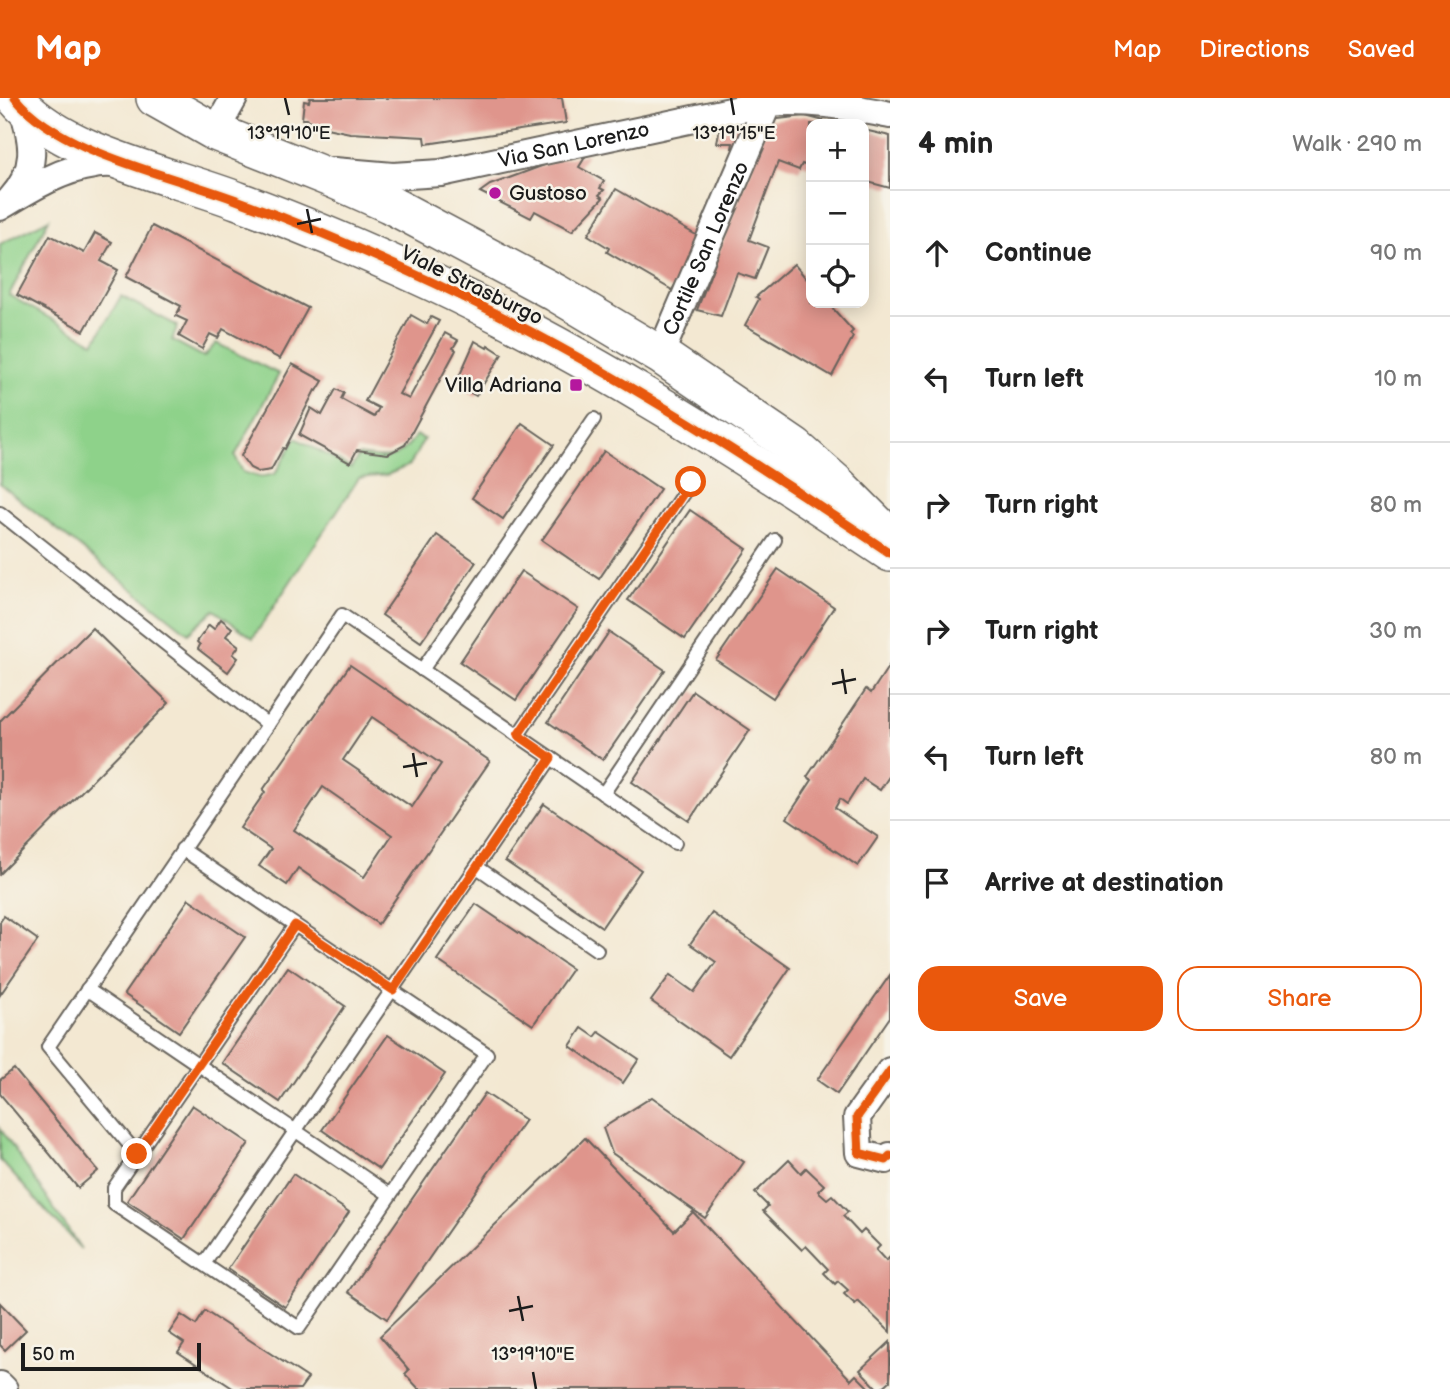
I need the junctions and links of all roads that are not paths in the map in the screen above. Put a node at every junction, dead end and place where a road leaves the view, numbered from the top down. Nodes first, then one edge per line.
1 (155, 98) edge
2 (234, 98) edge
3 (19, 102) edge
4 (768, 103) junction
5 (890, 116) edge
6 (215, 132) junction
7 (133, 164) junction
8 (297, 164) junction
9 (4, 205) edge
10 (660, 355) junction
11 (717, 393) junction
12 (594, 419) dead end
13 (696, 428) junction
14 (691, 482) dead end
15 (0, 513) edge
16 (890, 538) edge
17 (775, 540) dead end
18 (890, 553) edge
19 (422, 670) junction
20 (268, 724) junction
21 (518, 735) junction
22 (551, 758) junction
23 (603, 794) junction
24 (675, 843) dead end
25 (182, 849) junction
26 (477, 867) junction
27 (295, 925) junction
28 (597, 950) dead end
29 (87, 989) junction
30 (393, 990) junction
31 (199, 1065) junction
32 (890, 1071) edge
33 (296, 1131) junction
34 (137, 1154) junction
35 (890, 1156) edge
36 (390, 1195) junction
37 (204, 1264) junction
38 (0, 1385) edge
39 (4, 1389) edge

1 - 6 street, Viale Strasburgo
2 - 6 street
3 - 7 street, Viale Strasburgo
3 - 9 street
4 - 5 street, Via San Lorenzo
4 - 8 street, Via San Lorenzo
4 - 10 street, Cortile San Lorenzo
6 - 8 street, Viale Strasburgo
7 - 9 street
7 - 13 street, Viale Strasburgo
8 - 10 street, Viale Strasburgo
10 - 11 street, Viale Strasburgo
11 - 13 street
11 - 16 street, Viale Strasburgo
12 - 19 lane
13 - 18 street, Viale Strasburgo
14 - 21 lane
15 - 20 lane
17 - 23 lane
19 - 20 lane
19 - 21 lane
20 - 25 lane
21 - 22 lane
22 - 23 lane
22 - 26 lane
23 - 24 lane
25 - 27 lane
25 - 29 lane
26 - 28 lane
26 - 30 lane
27 - 30 lane
27 - 31 lane
29 - 31 lane
29 - 34 lane
30 - 33 lane
30 - 36 lane
31 - 33 lane
31 - 34 lane
32 - 35 street
33 - 36 lane
33 - 37 lane
34 - 37 lane
36 - 37 lane
38 - 39 street

